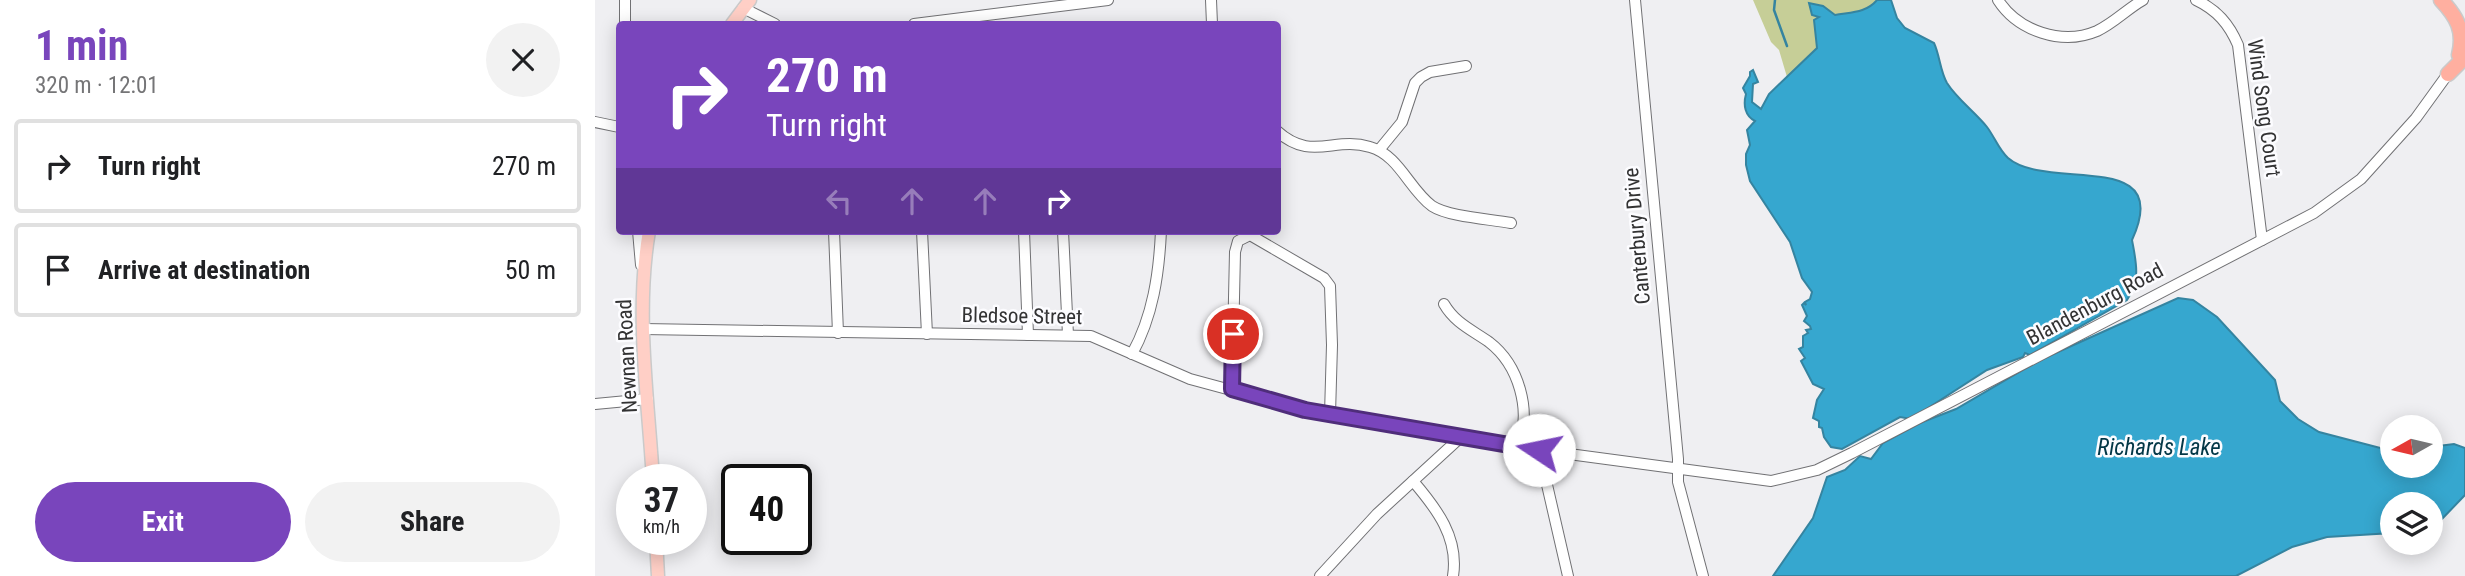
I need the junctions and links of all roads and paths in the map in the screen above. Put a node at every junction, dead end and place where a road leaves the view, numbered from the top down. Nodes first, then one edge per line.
1 (625, 0) edge
2 (1108, 0) edge
3 (1211, 0) edge
4 (1635, 0) edge
5 (1998, 0) edge
6 (2143, 0) edge
7 (2196, 0) edge
8 (2441, 0) edge
9 (746, 4) edge
10 (2465, 15) edge
11 (625, 21) edge
12 (734, 21) edge
13 (771, 21) edge
14 (938, 21) edge
15 (1212, 21) edge
16 (2463, 52) edge
17 (1466, 66) dead end
18 (2448, 74) joint
19 (595, 122) edge
20 (616, 126) edge
21 (1281, 134) edge
22 (1379, 150) junction
23 (1511, 223) dead end
24 (638, 235) edge
25 (649, 235) edge
26 (834, 235) edge
27 (922, 235) edge
28 (1024, 235) edge
29 (1063, 235) edge
30 (1160, 235) edge
31 (2262, 240) junction
32 (642, 292) junction
33 (1444, 304) dead end
34 (643, 329) junction
35 (838, 332) junction
36 (927, 334) junction
37 (1028, 335) junction
38 (1068, 335) junction
39 (1132, 354) junction
40 (1232, 389) junction
41 (648, 399) junction
42 (595, 404) edge
43 (1330, 414) junction
44 (1462, 436) junction
45 (1518, 445) junction
46 (1539, 450) junction
47 (652, 464) edge
48 (1678, 470) junction
49 (1413, 481) junction
50 (657, 555) edge
51 (1329, 567) junction
52 (658, 576) edge
53 (1320, 576) edge
54 (1338, 576) edge
55 (1453, 576) edge
56 (1568, 576) edge
57 (1703, 576) edge

1 - 11 street
2 - 14 street
3 - 15 street
4 - 48 street, Canterbury Drive
5 - 6 street
7 - 31 street, Wind Song Court
8 - 10 highway
8 - 16 highway
9 - 12 main road
9 - 13 street
16 - 18 highway
17 - 22 street
18 - 31 street, Blandenburg Road
19 - 20 street
21 - 22 street
22 - 23 street
24 - 32 street
25 - 32 main road, Newnan Road
26 - 35 street
27 - 36 street
28 - 37 street
29 - 38 street
30 - 39 street
31 - 48 street, Blandenburg Road
32 - 34 main road, Newnan Road
33 - 45 street
34 - 35 street, Bledsoe Street
34 - 41 main road, Newnan Road
35 - 36 street, Bledsoe Street
36 - 37 street, Bledsoe Street
37 - 38 street, Bledsoe Street
38 - 39 street, Bledsoe Street
39 - 40 street, Bledsoe Street
40 - 43 street, Bledsoe Street
40 - 43 street
41 - 42 street
41 - 47 main road, Newnan Road
43 - 44 street, Bledsoe Street
44 - 45 street, Bledsoe Street
44 - 49 street
45 - 46 street, Bledsoe Street
46 - 48 street, Bledsoe Street
46 - 56 street
48 - 57 street, Canterbury Drive
49 - 51 street
49 - 55 street
50 - 52 main road
51 - 53 street
51 - 54 street

